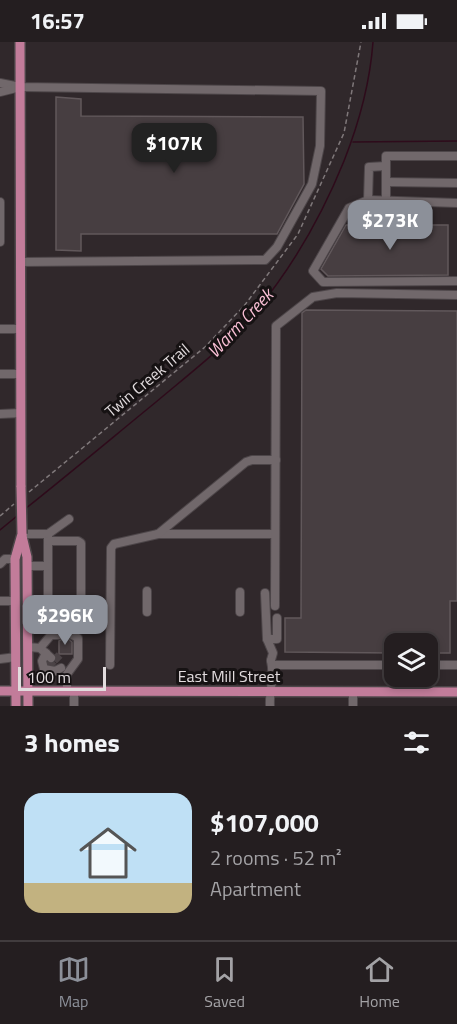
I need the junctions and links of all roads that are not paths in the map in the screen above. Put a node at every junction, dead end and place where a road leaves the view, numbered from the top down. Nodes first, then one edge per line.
1 (20, 42) edge
2 (0, 83) edge
3 (20, 87) junction
4 (0, 92) edge
5 (457, 156) edge
6 (386, 166) junction
7 (386, 182) junction
8 (457, 183) edge
9 (368, 200) junction
10 (386, 201) junction
11 (0, 202) edge
12 (455, 202) edge
13 (457, 211) edge
14 (0, 242) edge
15 (20, 262) junction
16 (457, 281) edge
17 (457, 295) edge
18 (0, 329) edge
19 (20, 329) junction
20 (0, 374) edge
21 (21, 374) junction
22 (21, 413) junction
23 (0, 414) edge
24 (276, 460) junction
25 (69, 519) dead end
26 (22, 534) junction
27 (158, 534) junction
28 (275, 534) junction
29 (48, 537) junction
30 (15, 559) junction
31 (0, 564) edge
32 (27, 566) junction
33 (48, 566) junction
34 (147, 591) dead end
35 (240, 592) dead end
36 (265, 593) dead end
37 (0, 601) edge
38 (15, 601) junction
39 (275, 606) dead end
40 (147, 612) dead end
41 (240, 612) dead end
42 (277, 618) dead end
43 (27, 626) junction
44 (48, 626) junction
45 (59, 635) dead end
46 (72, 635) dead end
47 (268, 640) junction
48 (28, 647) junction
49 (16, 657) junction
50 (0, 659) edge
51 (54, 661) junction
52 (272, 662) junction
53 (110, 665) dead end
54 (384, 665) edge
55 (438, 665) edge
56 (457, 665) edge
57 (0, 691) edge
58 (16, 691) junction
59 (28, 691) junction
60 (70, 691) junction
61 (269, 692) junction
62 (353, 692) junction
63 (457, 692) edge
64 (16, 706) edge
65 (28, 706) edge
66 (74, 706) edge
67 (270, 706) edge
68 (353, 706) edge

1 - 3 main road
2 - 3 street
3 - 4 street
3 - 15 main road
3 - 15 street
5 - 6 street
6 - 7 street
6 - 9 street
7 - 8 street
7 - 10 street
9 - 10 street
9 - 16 street
10 - 12 street
11 - 14 street
12 - 13 street
15 - 19 main road
17 - 24 street
18 - 19 street
19 - 21 main road
20 - 21 street
21 - 22 main road
22 - 23 street
22 - 26 main road, bridge
24 - 27 street
24 - 28 street
25 - 29 street
26 - 29 street
26 - 30 main road
26 - 32 main road
27 - 28 street
27 - 53 street
28 - 39 street
29 - 33 street
29 - 44 street
30 - 31 street
30 - 38 main road
30 - 43 main road
32 - 33 street
32 - 43 main road
33 - 44 street
34 - 40 street
35 - 41 street
36 - 47 street
37 - 38 street
38 - 49 main road
42 - 47 street
43 - 44 street
43 - 48 main road
45 - 51 street
46 - 51 street
47 - 52 street
48 - 51 street
48 - 59 main road
49 - 50 street
49 - 58 main road
51 - 60 street
52 - 54 street
52 - 61 street
55 - 56 street
57 - 58 main road, East Mill Street
58 - 59 main road, East Mill Street
58 - 64 main road
59 - 60 main road, East Mill Street
59 - 65 main road
60 - 61 main road, East Mill Street
60 - 66 street
61 - 62 main road, East Mill Street
61 - 67 street
62 - 63 main road, East Mill Street
62 - 68 street

